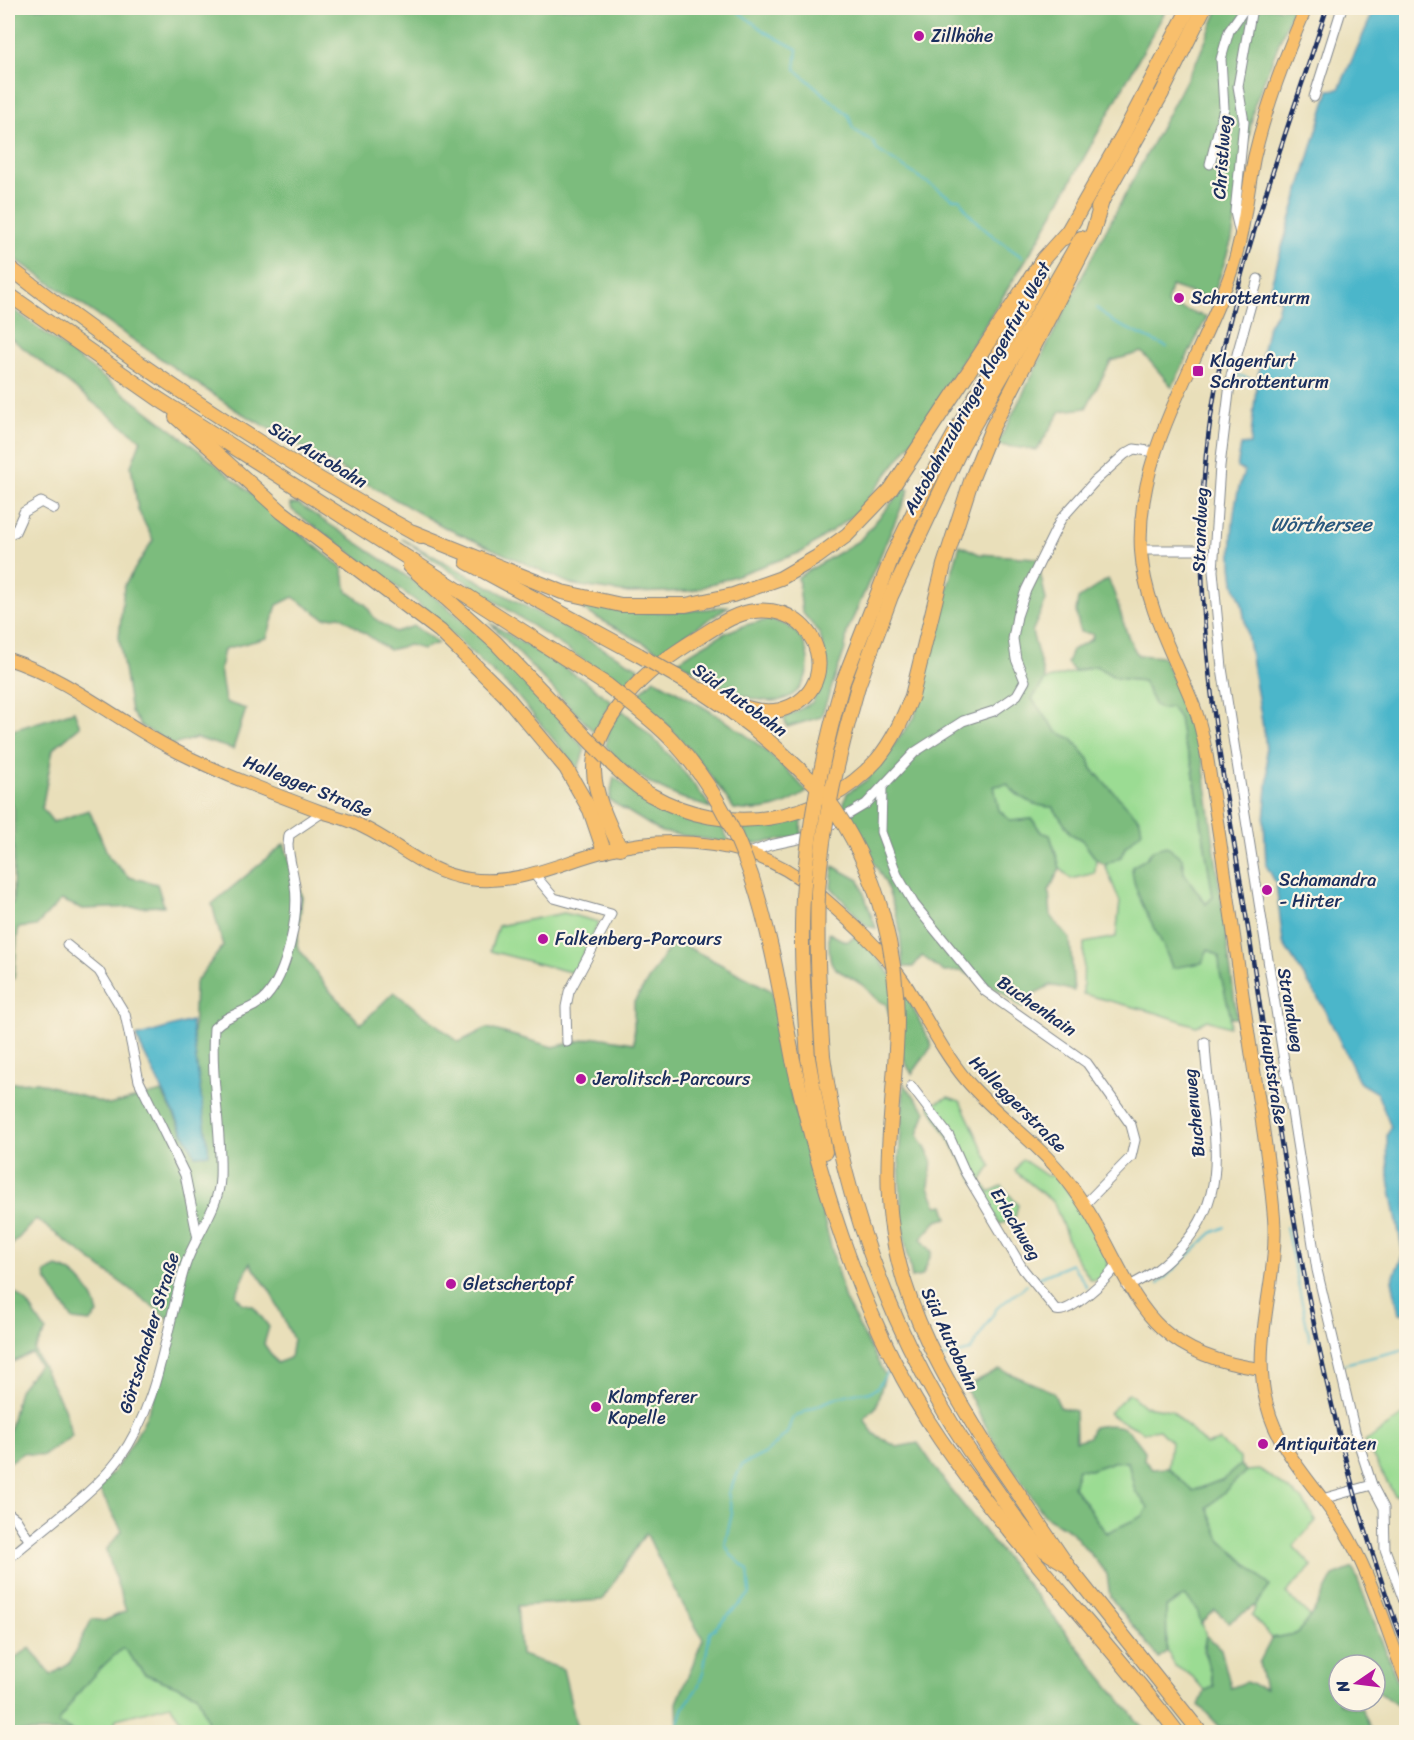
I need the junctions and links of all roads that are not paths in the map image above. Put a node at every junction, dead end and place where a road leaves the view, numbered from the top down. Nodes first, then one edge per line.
1 (1189, 8) edge
2 (1204, 8) edge
3 (1245, 8) edge
4 (1252, 8) edge
5 (1306, 8) edge
6 (1342, 8) edge
7 (1314, 97) dead end
8 (1210, 164) dead end
9 (1102, 201) junction
10 (1069, 230) junction
11 (1241, 238) junction
12 (10, 268) dead end
13 (1258, 279) dead end
14 (8, 294) edge
15 (160, 400) junction
16 (1156, 452) junction
17 (54, 509) dead end
18 (413, 532) junction
19 (8, 534) edge
20 (393, 550) junction
21 (1141, 550) junction
22 (1200, 550) dead end
23 (8, 659) edge
24 (702, 690) junction
25 (882, 789) junction
26 (323, 812) junction
27 (620, 848) junction
28 (604, 851) junction
29 (747, 854) junction
30 (534, 874) junction
31 (67, 945) dead end
32 (567, 1042) dead end
33 (1204, 1042) dead end
34 (911, 1086) dead end
35 (825, 1181) junction
36 (1084, 1204) junction
37 (197, 1234) junction
38 (1116, 1266) junction
39 (1127, 1287) junction
40 (1261, 1369) junction
41 (1372, 1485) junction
42 (1322, 1499) junction
43 (8, 1513) edge
44 (29, 1540) junction
45 (8, 1559) edge
46 (1067, 1565) junction
47 (1407, 1607) edge
48 (1407, 1680) edge
49 (1177, 1732) edge
50 (1200, 1732) edge

1 - 10 highway, Autobahnzubringer Klagenfurt West
2 - 9 highway, Autobahnzubringer Klagenfurt West
3 - 8 street
4 - 11 street, Christlweg
5 - 11 main road, Hauptstraße
6 - 7 street
9 - 20 highway, bridge
9 - 46 highway, Autobahnzubringer Klagenfurt West, bridge
10 - 18 highway
10 - 35 highway, Autobahnzubringer Klagenfurt West, bridge
11 - 16 main road, Hauptstraße
12 - 18 highway, Süd Autobahn
13 - 41 street, Strandweg
14 - 15 highway
15 - 20 highway
15 - 28 highway
16 - 21 main road, Hauptstraße
16 - 25 street
17 - 19 street
18 - 24 highway, Süd Autobahn, bridge
20 - 35 highway, bridge
21 - 22 street
21 - 40 main road, Hauptstraße
23 - 26 main road, Hallegger Straße
24 - 27 highway
24 - 46 highway, Süd Autobahn, bridge
25 - 29 street
25 - 36 street, Buchenhain
26 - 30 main road, Hallegger Straße
26 - 37 street, Görtschacher Straße
27 - 28 main road, Hallegger Straße
27 - 29 main road, Hallegger Straße
28 - 30 main road, Hallegger Straße
29 - 36 main road, Halleggerstraße
30 - 32 street
31 - 37 street
33 - 39 street, Buchenweg
34 - 38 street, Erlachweg
35 - 49 highway
36 - 38 main road, Halleggerstraße
37 - 44 street, Görtschacher Straße
38 - 39 main road, Halleggerstraße
39 - 40 main road, Halleggerstraße
40 - 42 main road, Hauptstraße
41 - 42 street
41 - 47 street, Strandweg
42 - 48 main road, Hauptstraße
43 - 44 street
44 - 45 street, Görtschacher Straße
46 - 50 highway, Süd Autobahn

